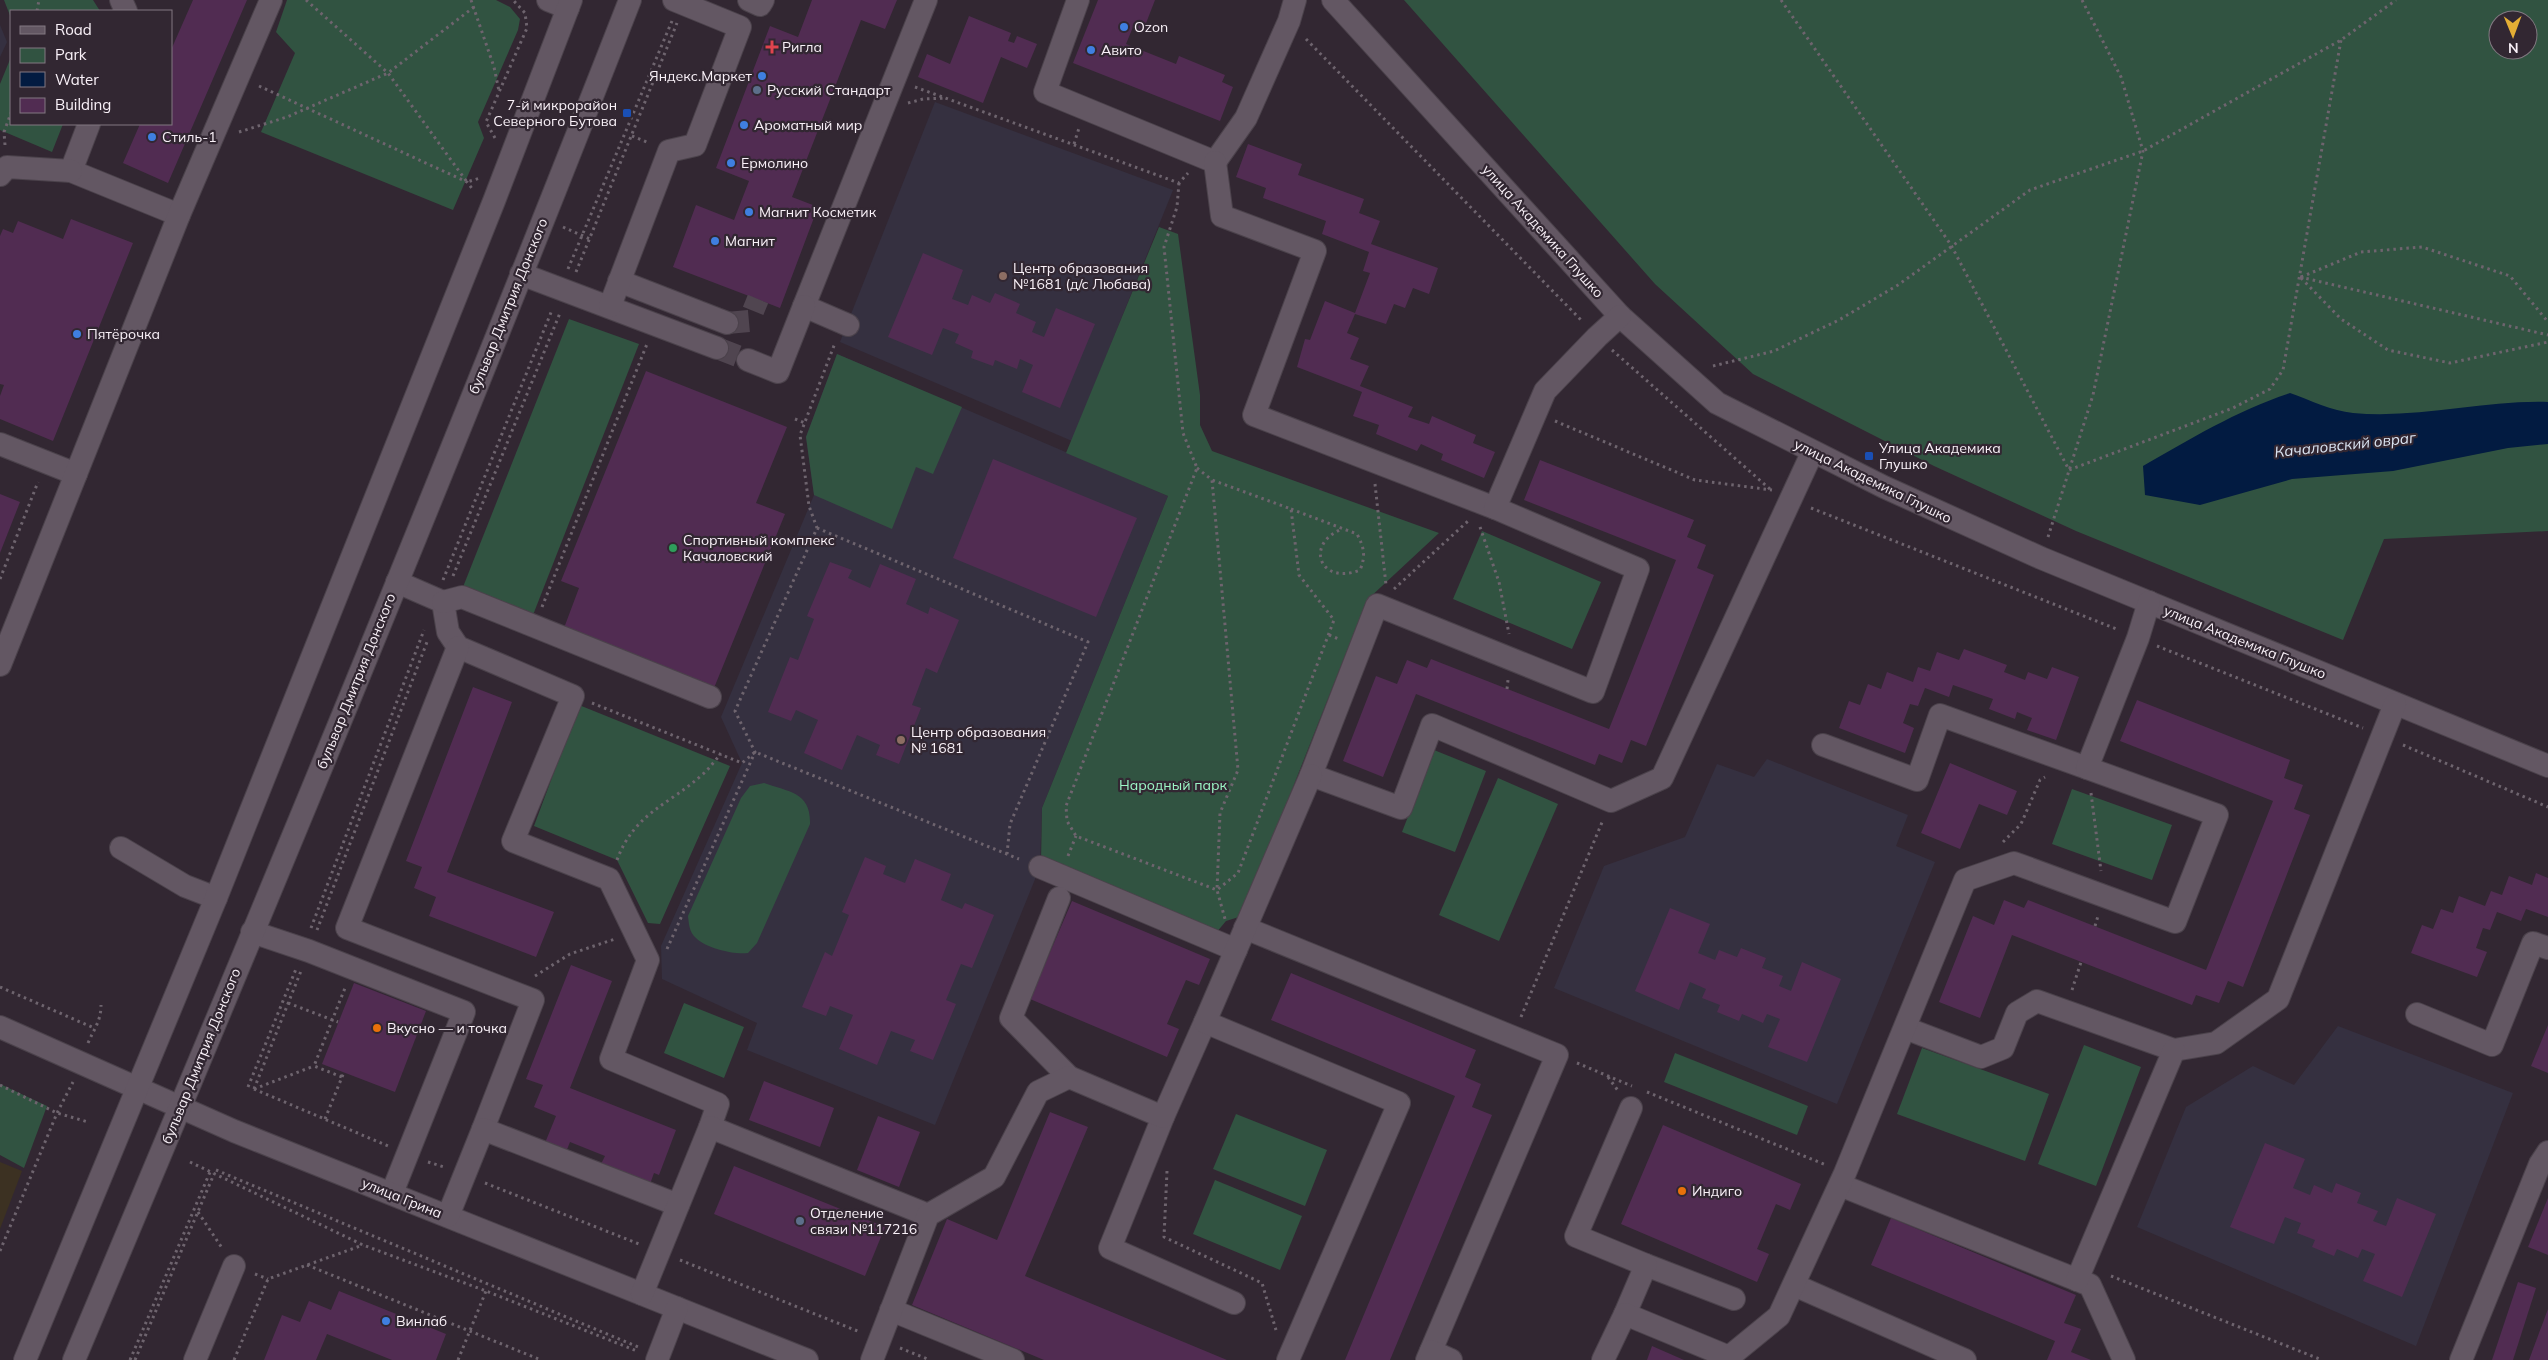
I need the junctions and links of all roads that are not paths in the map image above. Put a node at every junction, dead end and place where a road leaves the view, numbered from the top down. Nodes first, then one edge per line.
1 (271, 0) edge
2 (630, 0) edge
3 (749, 0) edge
4 (762, 0) edge
5 (926, 0) edge
6 (1078, 0) edge
7 (1295, 0) edge
8 (1332, 0) edge
9 (680, 2) edge
10 (562, 3) edge
11 (89, 125) edge
12 (1210, 160) junction
13 (3, 171) edge
14 (71, 172) junction
15 (179, 215) junction
16 (521, 274) junction
17 (620, 281) junction
18 (610, 306) junction
19 (804, 306) junction
20 (1620, 316) junction
21 (727, 323) tunnel mouth
22 (844, 323) road end
23 (717, 348) tunnel mouth
24 (748, 360) tunnel mouth
25 (0, 444) edge
26 (1812, 453) junction
27 (76, 474) junction
28 (1485, 511) junction
29 (397, 582) junction
30 (439, 600) junction
31 (2149, 602) junction
32 (458, 647) junction
33 (0, 665) edge
34 (710, 697) dead end
35 (2395, 704) junction
36 (1823, 745) dead end
37 (2548, 766) edge
38 (2087, 768) junction
39 (1311, 775) junction
40 (121, 848) dead end
41 (1040, 868) road end
42 (216, 898) junction
43 (1059, 898) dead end
44 (1245, 928) junction
45 (252, 932) junction
46 (2548, 948) edge
47 (1236, 950) junction
48 (2417, 1014) dead end
49 (1205, 1022) junction
50 (0, 1027) edge
51 (1905, 1028) junction
52 (2174, 1050) junction
53 (1069, 1077) junction
54 (137, 1087) junction
55 (180, 1106) junction
56 (1631, 1108) dead end
57 (1163, 1117) junction
58 (710, 1127) junction
59 (482, 1129) junction
60 (2548, 1152) edge
61 (1840, 1185) junction
62 (392, 1193) junction
63 (678, 1206) junction
64 (928, 1215) junction
65 (448, 1216) junction
66 (1646, 1265) junction
67 (234, 1266) road end
68 (2077, 1280) junction
69 (1794, 1285) junction
70 (642, 1294) junction
71 (1734, 1299) dead end
72 (1234, 1303) dead end
73 (677, 1308) junction
74 (891, 1310) junction
75 (1625, 1314) junction
76 (876, 1350) edge
77 (1436, 1357) edge
78 (657, 1358) edge
79 (1729, 1359) edge
80 (25, 1360) edge
81 (74, 1360) edge
82 (195, 1360) edge
83 (807, 1360) edge
84 (1013, 1360) edge
85 (1288, 1360) edge
86 (1604, 1360) edge
87 (1965, 1360) edge
88 (2124, 1360) edge
89 (2461, 1360) edge

1 - 15 street
2 - 16 street, бульвар Дмитрия Донского
3 - 4 street
5 - 19 street
6 - 12 street
7 - 12 street
8 - 20 street, улица Академика Глушко
9 - 17 street
10 - 42 street
11 - 14 street
12 - 28 street
13 - 14 street
14 - 15 street
15 - 27 street
16 - 18 street
16 - 29 street, бульвар Дмитрия Донского
17 - 18 street
17 - 21 street
18 - 23 street
19 - 22 street
19 - 24 street
20 - 26 street, улица Академика Глушко
20 - 28 street
25 - 27 street
26 - 31 street, улица Академика Глушко
26 - 39 street
27 - 33 street
28 - 39 street
29 - 30 street
29 - 45 street, бульвар Дмитрия Донского
30 - 32 street
30 - 34 street
31 - 35 street, улица Академика Глушко
31 - 38 street
32 - 58 street
32 - 59 street
35 - 37 street, улица Академика Глушко
35 - 52 street
36 - 38 street
38 - 51 street
39 - 44 street
40 - 42 street
41 - 47 street
42 - 54 street
43 - 53 street
44 - 47 street
44 - 77 street
45 - 55 street, бульвар Дмитрия Донского
45 - 62 street
46 - 48 street
47 - 49 street
49 - 57 street
49 - 85 street
50 - 54 street, улица Грина
51 - 52 street
51 - 61 street
52 - 68 street
53 - 57 street
53 - 64 street
54 - 55 street, улица Грина
54 - 80 street
55 - 62 street, улица Грина
55 - 81 street, бульвар Дмитрия Донского
56 - 66 street
57 - 72 street
58 - 63 street
58 - 64 street
59 - 63 street
59 - 65 street
60 - 89 street
61 - 68 street
61 - 69 street
62 - 65 street, улица Грина
63 - 70 street
64 - 74 street
65 - 70 street, улица Грина
66 - 71 street
66 - 75 street
67 - 82 street
68 - 88 street
69 - 79 street
69 - 87 street
70 - 73 street, улица Грина
73 - 78 street
73 - 83 street, улица Грина
74 - 76 street
74 - 84 street
75 - 79 street
75 - 86 street

